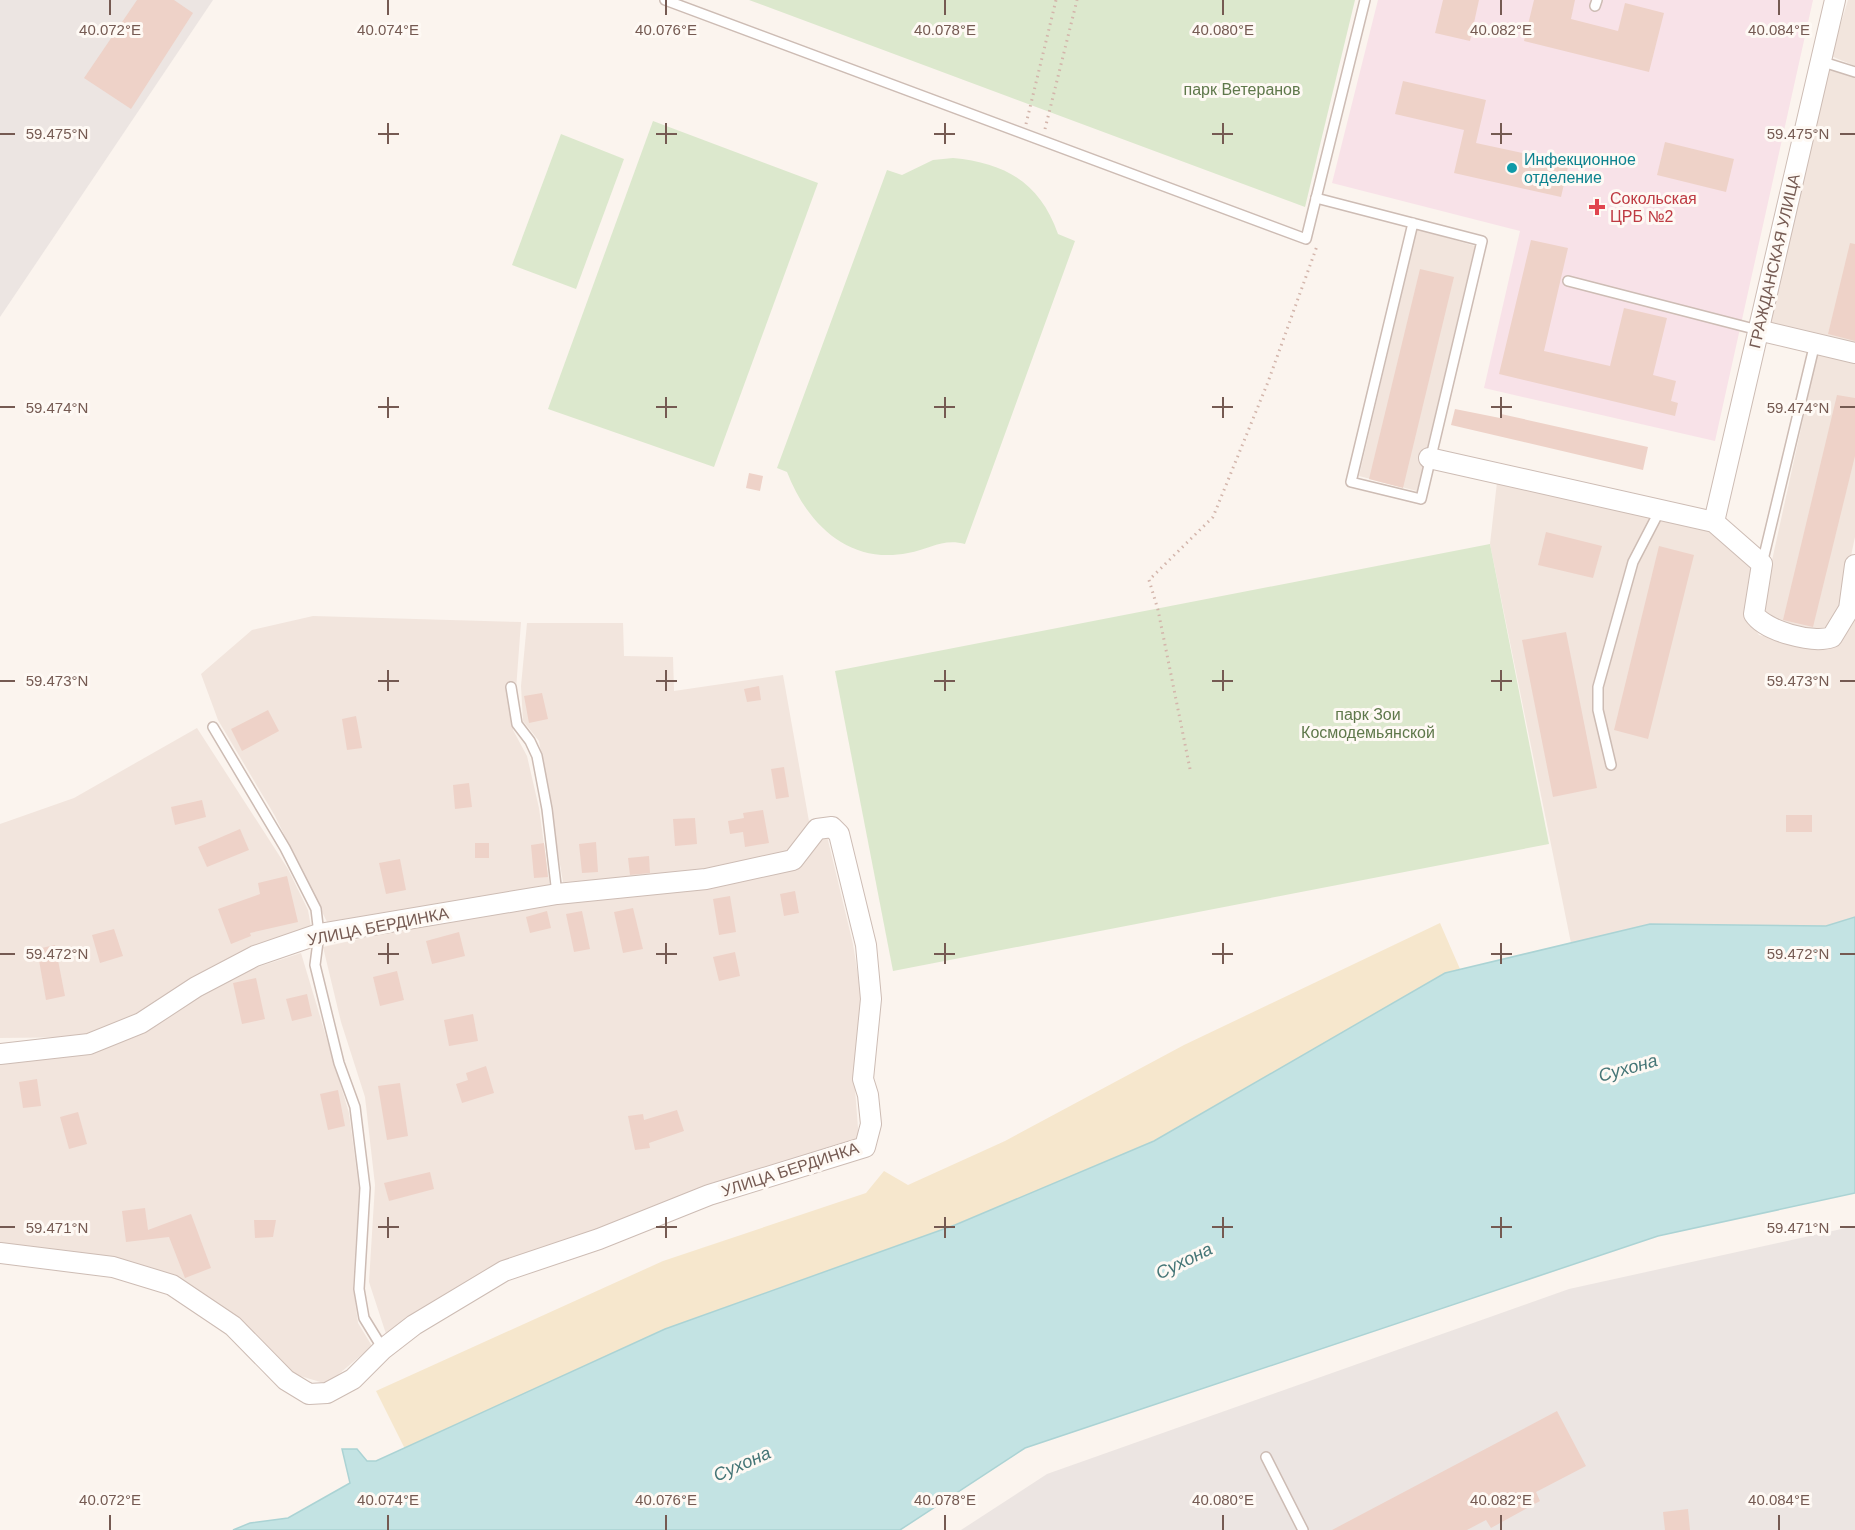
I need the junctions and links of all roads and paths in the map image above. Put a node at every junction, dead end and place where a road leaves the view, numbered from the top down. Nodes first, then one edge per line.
1 (665, 0) edge
2 (1056, 0) edge
3 (1077, 0) edge
4 (1365, 0) edge
5 (1834, 0) edge
6 (1820, 61) junction
7 (1855, 72) edge
8 (1024, 133) junction
9 (1042, 141) junction
10 (1316, 198) junction
11 (1413, 223) junction
12 (1306, 239) junction
13 (1568, 281) dead end
14 (1758, 330) junction
15 (1815, 343) junction
16 (1855, 352) edge
17 (1429, 458) junction
18 (1660, 510) junction
19 (1714, 522) junction
20 (1762, 564) junction
21 (1855, 565) edge
22 (1852, 610) edge
23 (511, 687) dead end
24 (213, 727) dead end
25 (1611, 765) dead end
26 (1190, 769) dead end
27 (557, 894) junction
28 (318, 934) junction
29 (0, 1054) edge
30 (0, 1253) edge
31 (383, 1349) junction
32 (1266, 1457) dead end
33 (1303, 1530) edge

1 - 8 lane
2 - 8 path
3 - 9 path
4 - 10 lane
5 - 6 street, ГРАЖДАНСКАЯ УЛИЦА
6 - 7 lane
6 - 14 street, ГРАЖДАНСКАЯ УЛИЦА
8 - 9 lane
9 - 12 lane
10 - 11 lane
10 - 12 lane
11 - 17 lane
11 - 17 lane
12 - 26 path
13 - 14 lane
14 - 15 street
14 - 19 street, ГРАЖДАНСКАЯ УЛИЦА
15 - 16 street
15 - 20 lane
17 - 18 street
18 - 19 street
18 - 25 lane
19 - 20 street
20 - 22 street
21 - 22 street
23 - 27 lane
24 - 28 lane
27 - 28 street, УЛИЦА БЕРДИНКА
27 - 31 street, УЛИЦА БЕРДИНКА
28 - 29 street, УЛИЦА БЕРДИНКА
28 - 31 lane
30 - 31 street, УЛИЦА БЕРДИНКА
32 - 33 lane

